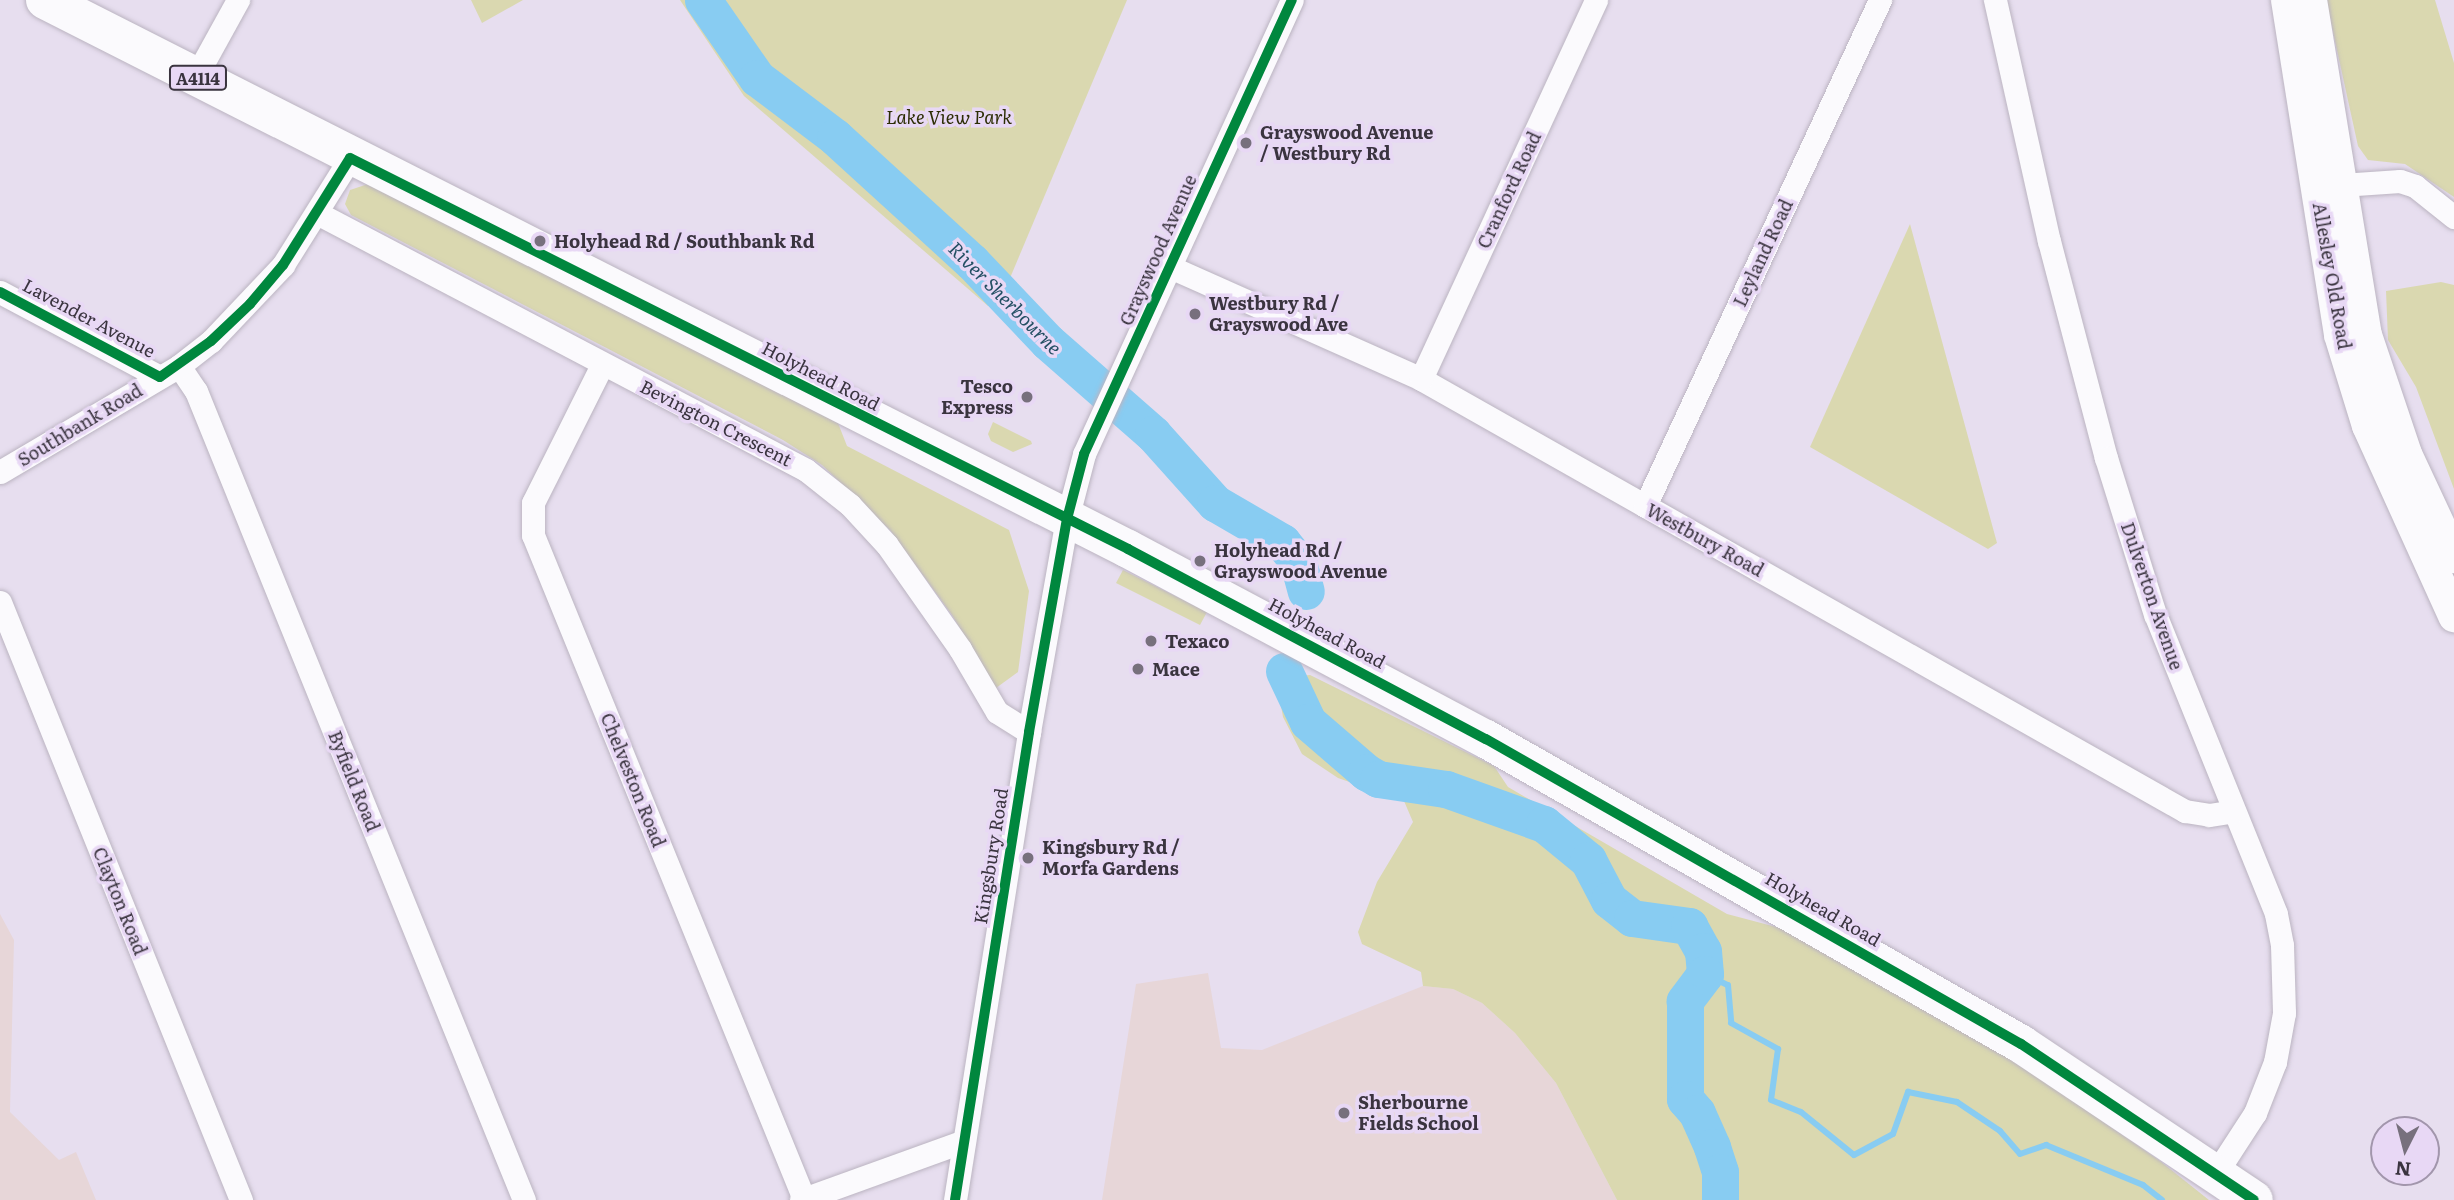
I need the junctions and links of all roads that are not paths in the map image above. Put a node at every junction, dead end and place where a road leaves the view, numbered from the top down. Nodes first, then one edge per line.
1 (45, 0) edge
2 (238, 0) edge
3 (1292, 0) edge
4 (1596, 0) edge
5 (1880, 0) edge
6 (1995, 0) edge
7 (2287, 0) edge
8 (2311, 0) edge
9 (196, 76) junction
10 (350, 158) junction
11 (2341, 185) junction
12 (317, 213) junction
13 (2454, 217) edge
14 (1170, 267) junction
15 (0, 292) edge
16 (602, 365) junction
17 (170, 371) junction
18 (1421, 379) junction
19 (0, 472) edge
20 (1645, 506) junction
21 (1067, 519) junction
22 (2454, 557) edge
23 (0, 602) edge
24 (2454, 616) edge
25 (1029, 732) junction
26 (2234, 811) junction
27 (964, 1141) junction
28 (2216, 1173) junction
29 (802, 1199) edge
30 (241, 1200) edge
31 (524, 1200) edge
32 (955, 1200) edge
33 (2253, 1200) edge

1 - 9 highway, Holyhead Road / A4114
2 - 9 street
3 - 14 street, Grayswood Avenue
4 - 18 street, Cranford Road
5 - 20 street, Leyland Road
6 - 26 street, Dulverton Avenue
7 - 24 main road, Allesley Old Road
8 - 11 main road, Allesley Old Road
9 - 10 highway, Holyhead Road / A4114
10 - 12 street, Southbank Road
10 - 21 highway, Holyhead Road / A4114
11 - 13 street
11 - 22 main road, Allesley Old Road
12 - 16 street, Bevington Crescent
12 - 17 street, Southbank Road
14 - 18 street, Westbury Road
14 - 21 street, Grayswood Avenue
15 - 17 street, Lavender Avenue
16 - 25 street, Bevington Crescent
16 - 29 street, Chelveston Road
17 - 19 street, Southbank Road
17 - 31 street, Byfield Road
18 - 20 street, Westbury Road
20 - 26 street, Westbury Road
21 - 25 street, Kingsbury Road
21 - 28 highway, Holyhead Road / A4114
23 - 30 street, Clayton Road
25 - 27 street, Kingsbury Road
26 - 28 street, Dulverton Avenue
27 - 29 street
27 - 32 street, Kingsbury Road
28 - 33 highway, Holyhead Road / A4114

